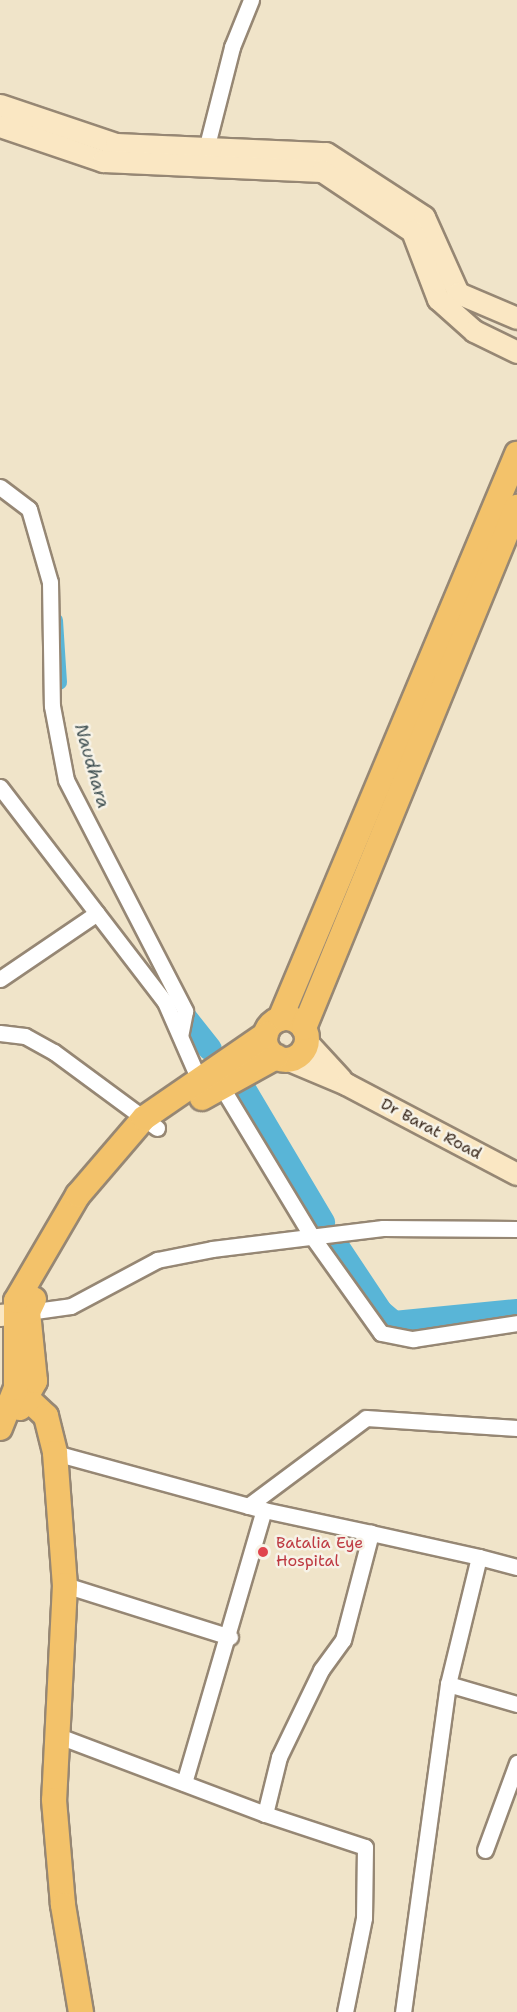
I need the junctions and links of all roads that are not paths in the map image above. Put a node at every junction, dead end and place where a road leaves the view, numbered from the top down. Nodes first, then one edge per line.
1 (251, 0) edge
2 (0, 105) edge
3 (0, 126) edge
4 (207, 146) junction
5 (201, 168) junction
6 (517, 318) edge
7 (517, 352) edge
8 (517, 454) edge
9 (0, 487) edge
10 (517, 507) edge
11 (0, 787) edge
12 (97, 913) junction
13 (0, 979) edge
14 (273, 1026) junction
15 (0, 1033) edge
16 (306, 1035) junction
17 (180, 1036) junction
18 (283, 1059) junction
19 (211, 1084) junction
20 (346, 1084) junction
21 (150, 1123) junction
22 (517, 1174) edge
23 (517, 1229) edge
24 (311, 1235) junction
25 (9, 1313) edge
26 (517, 1323) edge
27 (22, 1393) junction
28 (3, 1423) edge
29 (517, 1428) edge
30 (55, 1454) junction
31 (248, 1506) junction
32 (264, 1510) junction
33 (371, 1533) junction
34 (478, 1557) junction
35 (517, 1567) edge
36 (65, 1585) junction
37 (230, 1637) junction
38 (448, 1684) junction
39 (517, 1704) edge
40 (56, 1735) junction
41 (517, 1763) edge
42 (184, 1783) junction
43 (265, 1814) junction
44 (485, 1850) dead end
45 (81, 2012) edge
46 (345, 2012) edge
47 (403, 2012) edge

1 - 4 street
2 - 4 street
3 - 5 street
4 - 5 street
4 - 6 street
5 - 7 street
8 - 14 main road
9 - 17 street
10 - 16 main road
11 - 12 street
12 - 13 street
12 - 17 street
14 - 16 main road
14 - 18 main road
14 - 19 main road
15 - 21 street
16 - 18 main road
16 - 20 street, Dr Barat Road
17 - 19 street
18 - 19 main road
18 - 20 street, Dr Barat Road
19 - 21 main road
19 - 24 street
20 - 22 street, Dr Barat Road
21 - 25 main road
23 - 24 street
24 - 25 street
24 - 26 street
25 - 27 main road
27 - 28 main road
27 - 30 main road
29 - 31 street
30 - 31 street
30 - 36 main road
31 - 32 street
32 - 33 street
32 - 37 street
33 - 34 street
33 - 43 street
34 - 35 street
34 - 38 street
36 - 37 street
36 - 40 main road
37 - 42 street
38 - 39 street
38 - 47 street
40 - 42 street
40 - 45 main road
41 - 44 street
42 - 43 street
43 - 46 street

